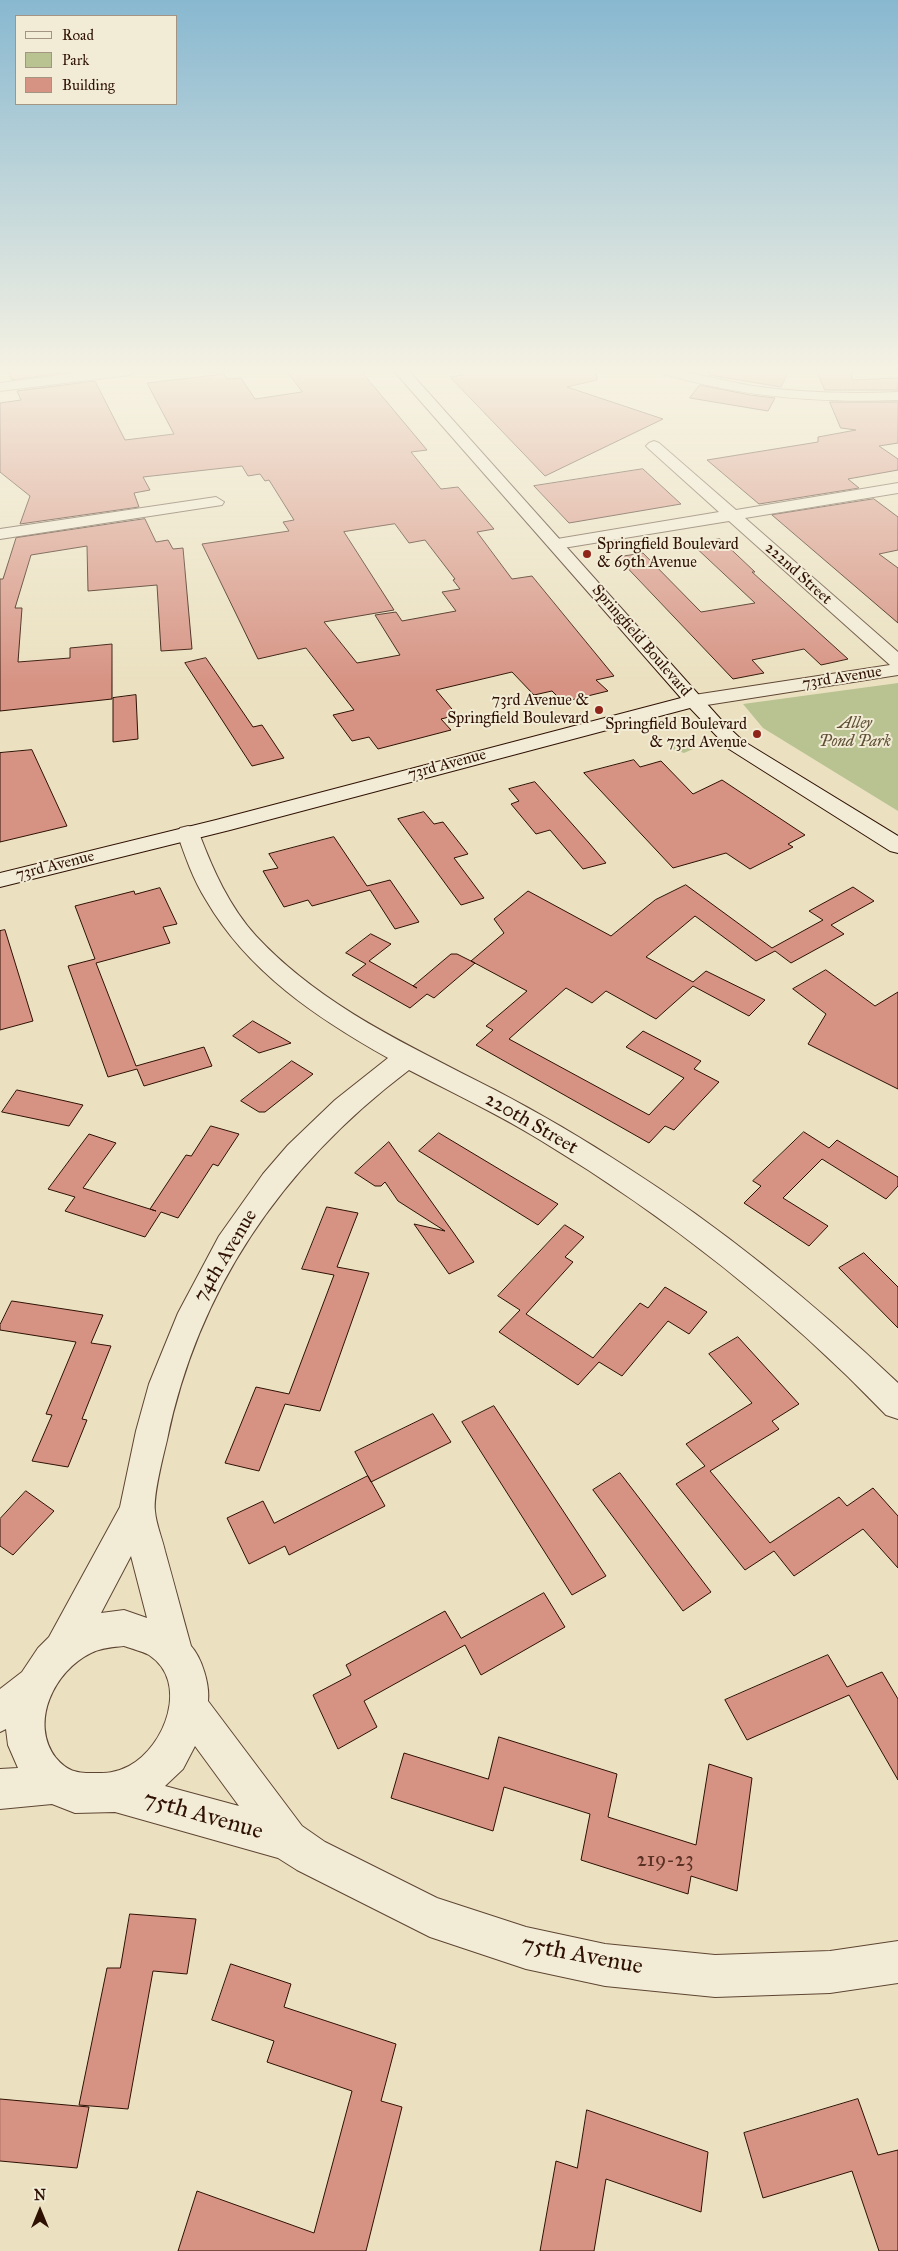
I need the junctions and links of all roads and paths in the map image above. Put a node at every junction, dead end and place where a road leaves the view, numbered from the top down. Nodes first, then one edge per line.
1 (495, 476) edge
2 (688, 476) edge
3 (897, 489) edge
4 (216, 502) dead end
5 (732, 515) junction
6 (0, 534) edge
7 (556, 544) junction
8 (898, 662) edge
9 (898, 669) edge
10 (694, 702) junction
11 (188, 833) junction
12 (898, 846) edge
13 (0, 880) edge
14 (407, 1058) junction
15 (898, 1404) edge
16 (137, 1510) junction
17 (63, 1650) junction
18 (174, 1652) junction
19 (34, 1686) junction
20 (190, 1708) junction
21 (0, 1713) edge
22 (54, 1784) junction
23 (0, 1789) edge
24 (117, 1792) junction
25 (288, 1840) junction
26 (898, 1962) edge

1 - 7 street, Springfield Boulevard
2 - 5 street, 222nd Street
3 - 5 street
4 - 6 street
5 - 7 street
5 - 8 street, 222nd Street
7 - 10 street, Springfield Boulevard
9 - 10 street, 73rd Avenue
10 - 11 street, 73rd Avenue
10 - 12 street, Springfield Boulevard
11 - 13 street, 73rd Avenue
11 - 14 street, 220th Street
14 - 15 street, 220th Street
14 - 16 street, 74th Avenue
16 - 17 street, 74th Avenue
16 - 18 street, 74th Avenue
17 - 18 street
17 - 19 street
18 - 20 street
19 - 21 street
19 - 22 street
20 - 24 street
20 - 25 street, 75th Avenue
22 - 23 street
22 - 24 street
24 - 25 street, 75th Avenue
25 - 26 street, 75th Avenue

